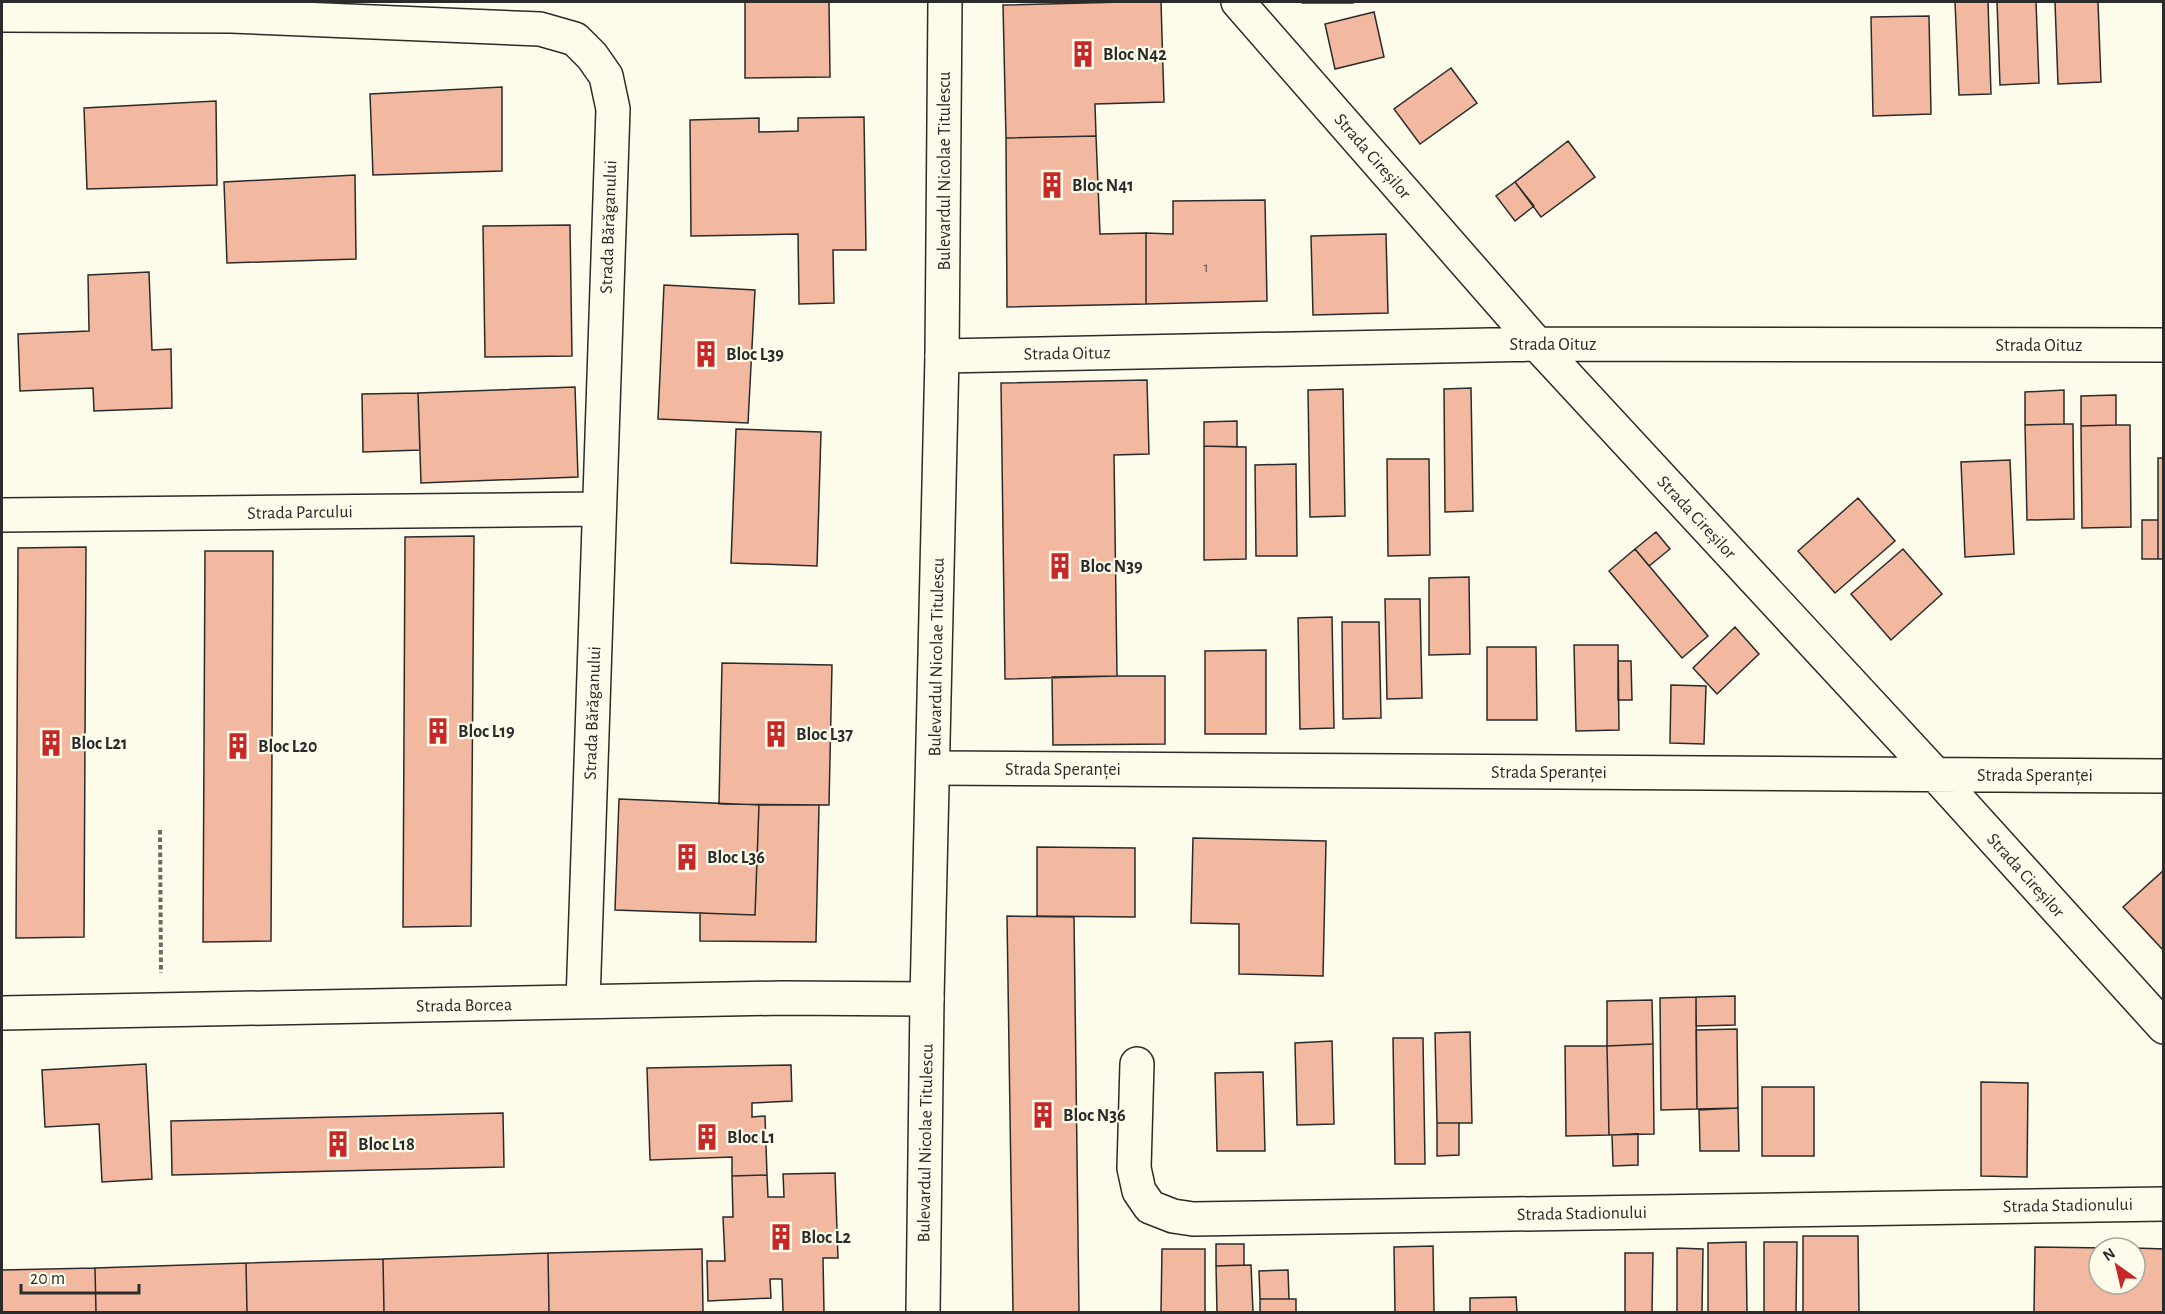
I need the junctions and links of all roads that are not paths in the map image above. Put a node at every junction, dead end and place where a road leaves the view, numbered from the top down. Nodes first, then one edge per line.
1 (945, 2) edge
2 (1238, 2) edge
3 (2, 15) edge
4 (1537, 344) junction
5 (2163, 345) edge
6 (942, 356) junction
7 (598, 509) junction
8 (2, 515) edge
9 (934, 768) junction
10 (1935, 774) junction
11 (2163, 776) edge
12 (927, 999) junction
13 (583, 1002) junction
14 (2, 1013) edge
15 (2163, 1027) edge
16 (1137, 1064) dead end
17 (2163, 1204) edge
18 (923, 1312) edge

1 - 6 street, Bulevardul Nicolae Titulescu
2 - 4 street, Strada Cireșilor
3 - 7 street, Strada Bărăganului
4 - 5 street, Strada Oituz
4 - 6 street, Strada Oituz
4 - 10 street, Strada Cireșilor
6 - 9 street, Bulevardul Nicolae Titulescu
7 - 8 street, Strada Parcului
7 - 13 street, Strada Bărăganului
9 - 10 street, Strada Speranței
9 - 12 street, Bulevardul Nicolae Titulescu
10 - 11 street, Strada Speranței
10 - 15 street, Strada Cireșilor
12 - 13 street, Strada Borcea
12 - 18 street, Bulevardul Nicolae Titulescu
13 - 14 street, Strada Borcea
16 - 17 street, Strada Stadionului

